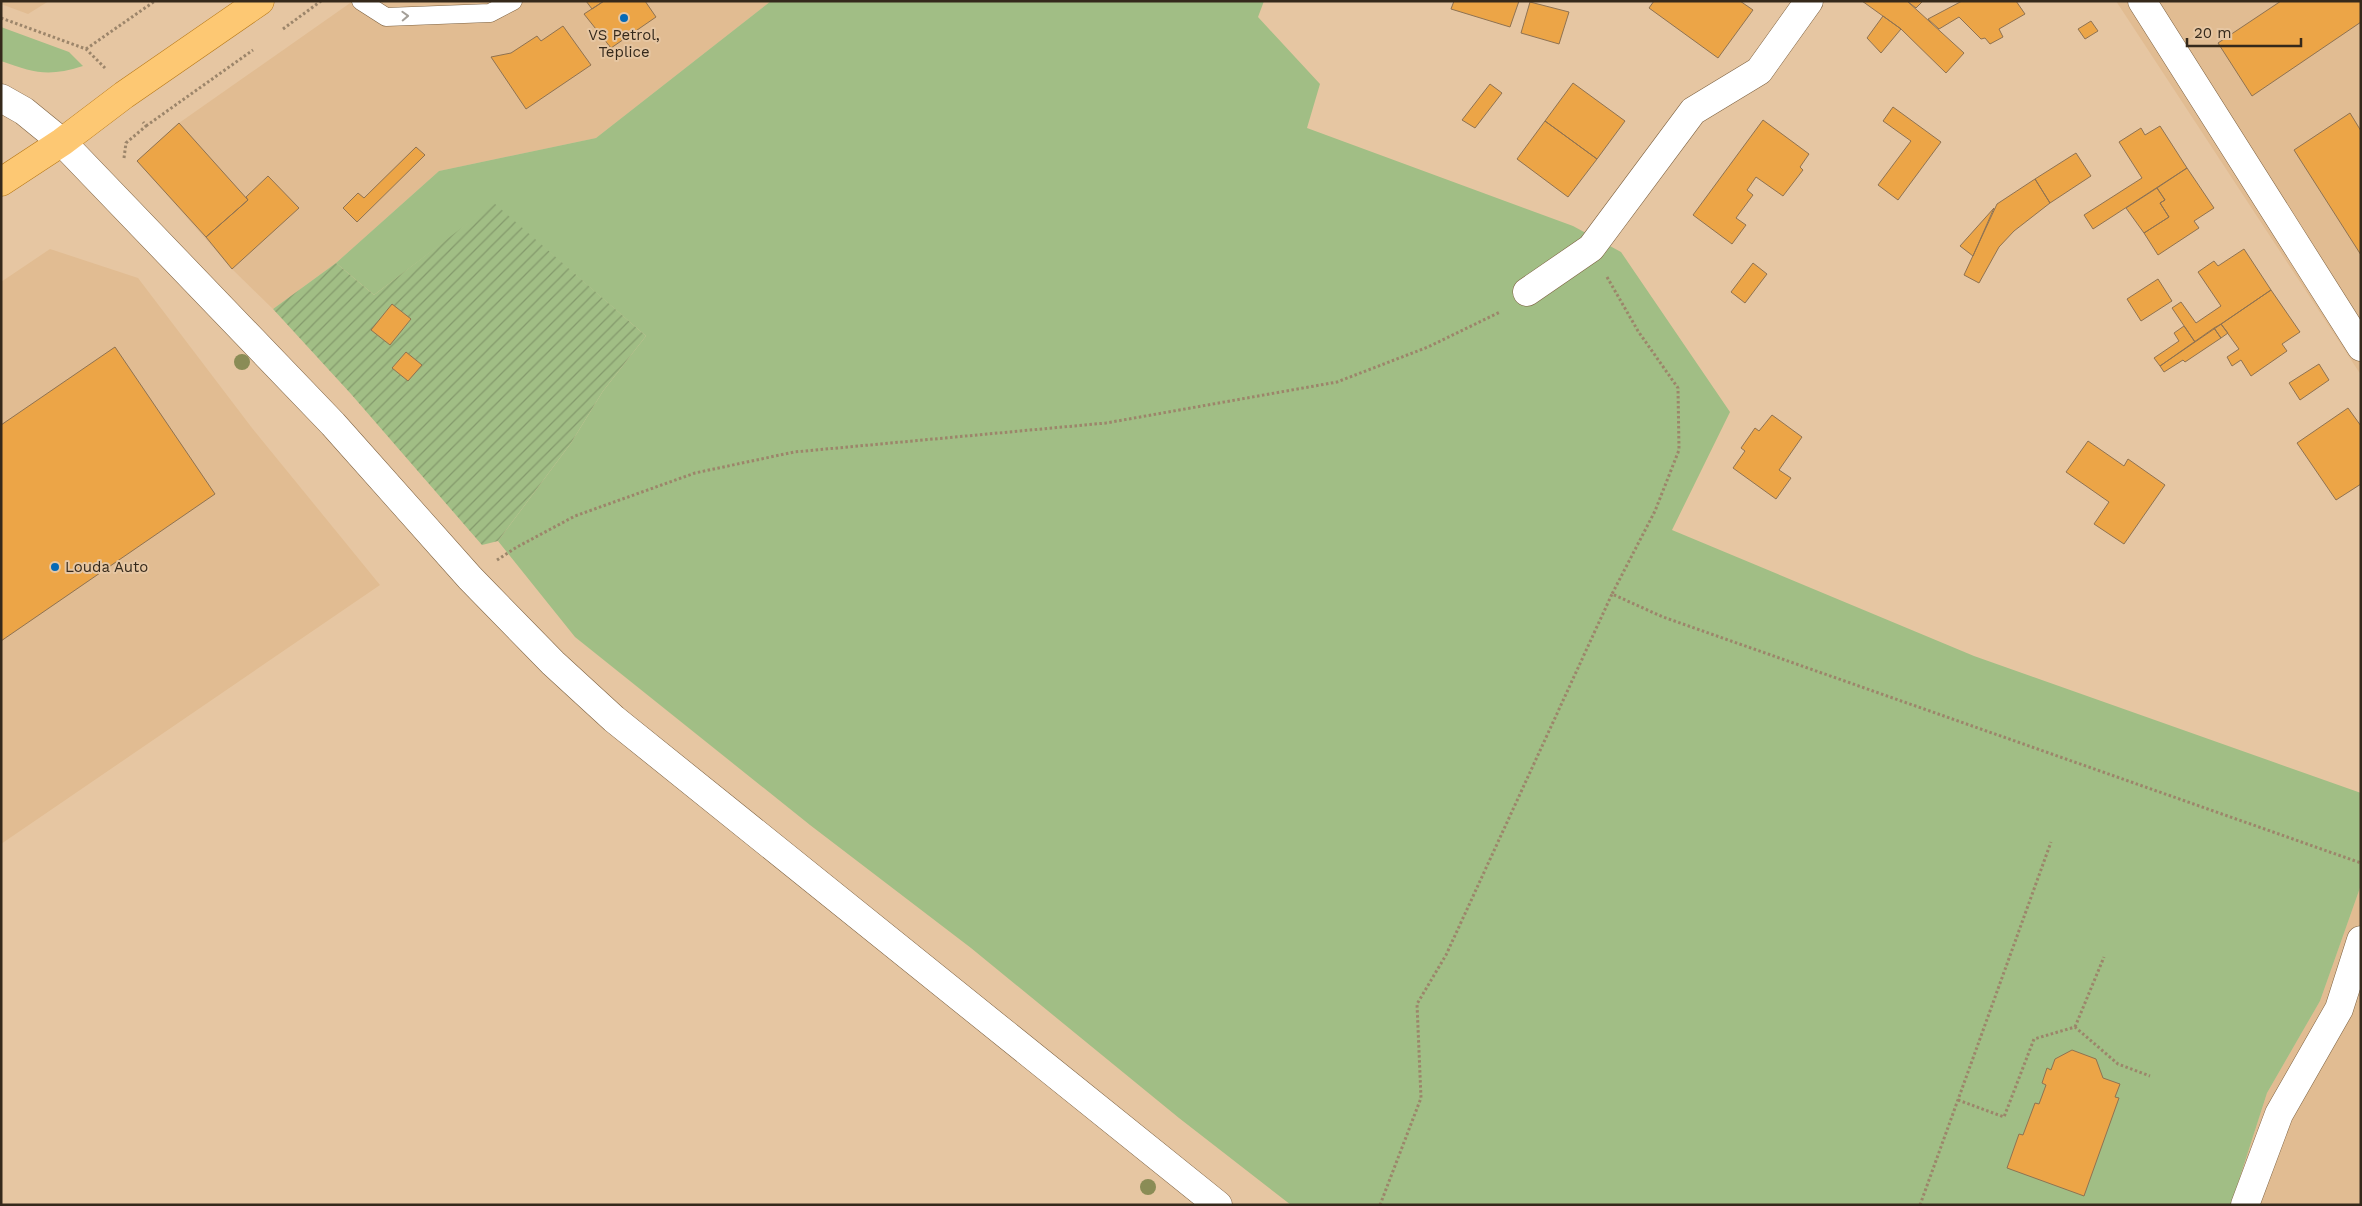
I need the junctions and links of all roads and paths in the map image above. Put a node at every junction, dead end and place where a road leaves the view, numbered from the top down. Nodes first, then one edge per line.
1 (155, 1) edge
2 (260, 1) edge
3 (321, 1) edge
4 (360, 1) edge
5 (514, 1) edge
6 (1809, 1) edge
7 (2142, 1) edge
8 (1, 18) edge
9 (282, 30) dead end
10 (258, 47) dead end
11 (86, 49) junction
12 (124, 95) junction
13 (1, 98) edge
14 (146, 126) junction
15 (62, 142) junction
16 (123, 164) dead end
17 (1, 182) edge
18 (1591, 248) junction
19 (1526, 292) joint
20 (2361, 347) edge
21 (470, 578) junction
22 (1612, 594) junction
23 (2050, 842) dead end
24 (2361, 863) edge
25 (2361, 940) edge
26 (2104, 956) dead end
27 (2075, 1027) junction
28 (2150, 1076) dead end
29 (1958, 1100) junction
30 (1218, 1205) edge
31 (1380, 1205) edge
32 (1920, 1205) edge
33 (2245, 1205) edge

1 - 11 path
2 - 12 main road
3 - 9 path
4 -> 5 lane
6 - 18 street
7 - 20 street
8 - 11 path
10 - 14 path
11 - 12 path
12 - 14 path
12 - 15 main road
13 - 15 street
14 - 16 path
15 - 17 main road
15 - 21 street
18 - 19 street
18 - 22 path
19 - 21 path
21 - 30 street
22 - 24 path
22 - 31 path
23 - 29 path
25 - 33 street
26 - 27 path
27 - 28 path
27 - 29 path
29 - 32 path

